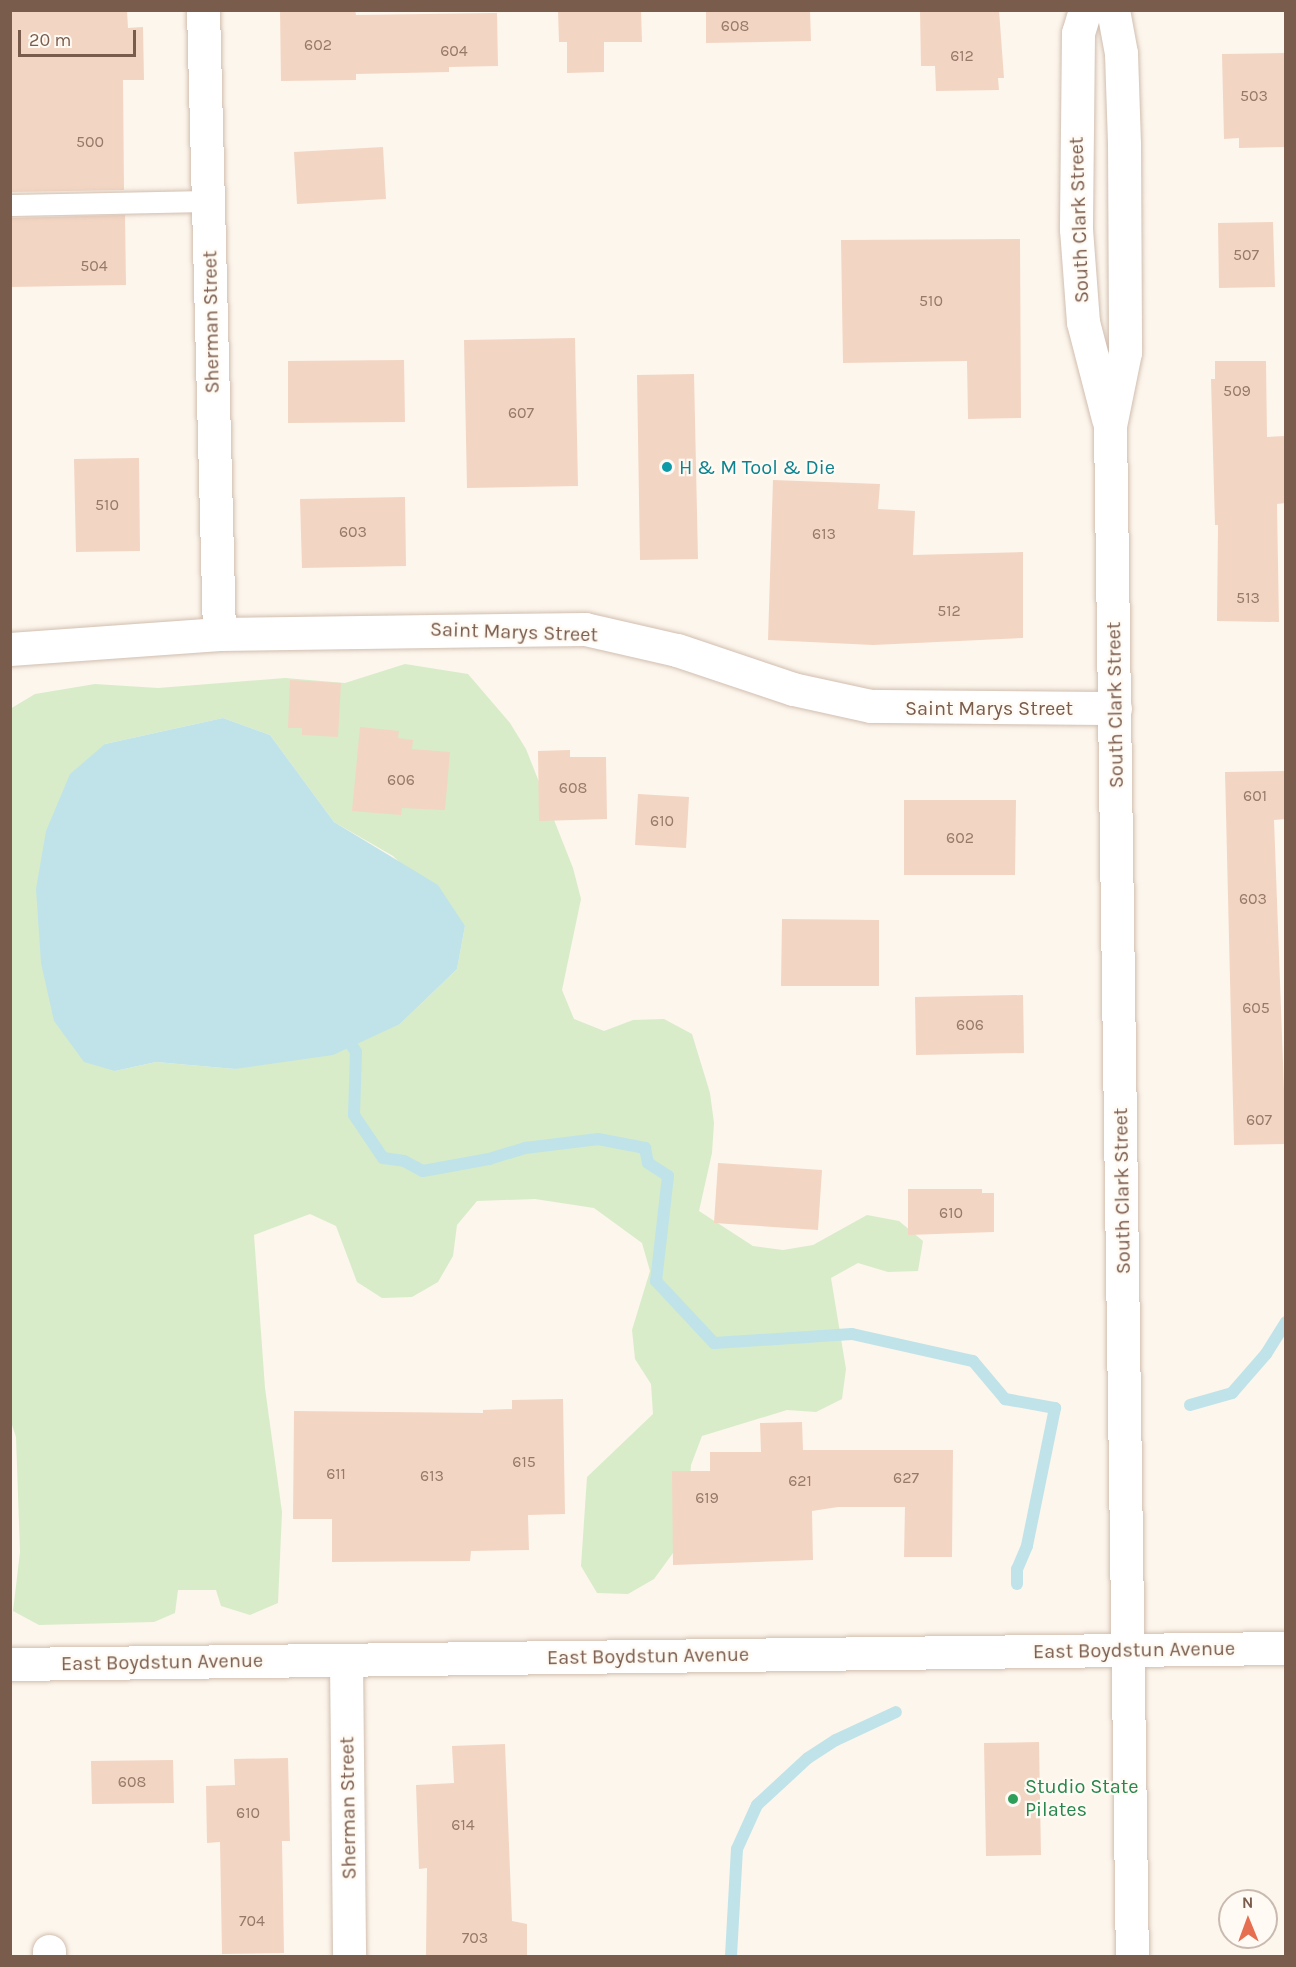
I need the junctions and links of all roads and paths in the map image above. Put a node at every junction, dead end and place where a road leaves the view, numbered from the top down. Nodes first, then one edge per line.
1 (203, 10) edge
2 (1085, 10) edge
3 (1113, 10) edge
4 (208, 201) junction
5 (10, 205) edge
6 (1110, 426) junction
7 (219, 634) junction
8 (10, 649) edge
9 (1115, 708) junction
10 (1286, 1648) edge
11 (1128, 1649) junction
12 (346, 1660) junction
13 (10, 1664) edge
14 (349, 1956) edge
15 (1132, 1956) edge

1 - 4 street, Sherman Street
2 - 6 street, South Clark Street
3 - 6 street, South Clark Street
4 - 5 lane
4 - 7 street, Sherman Street
6 - 9 street, South Clark Street
7 - 8 street, Saint Marys Street
7 - 9 street, Saint Marys Street
9 - 11 street, South Clark Street
10 - 11 street, East Boydstun Avenue
11 - 12 street, East Boydstun Avenue
11 - 15 street, South Clark Street
12 - 13 street, East Boydstun Avenue
12 - 14 street, Sherman Street

